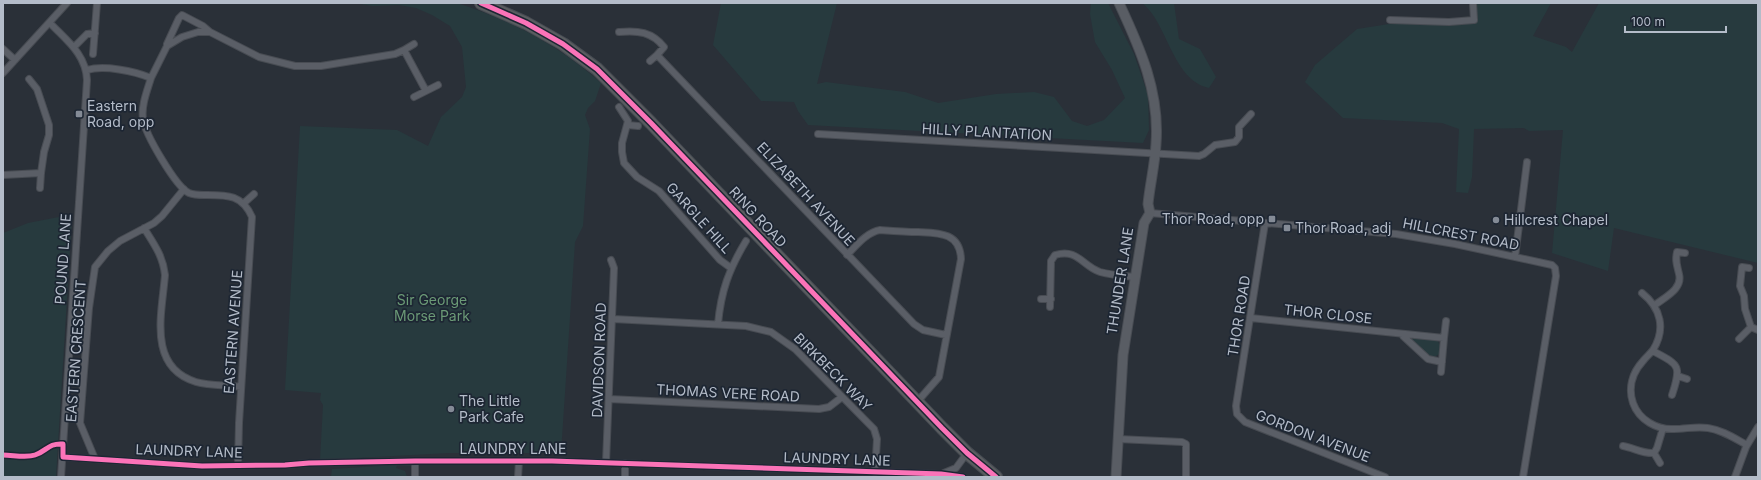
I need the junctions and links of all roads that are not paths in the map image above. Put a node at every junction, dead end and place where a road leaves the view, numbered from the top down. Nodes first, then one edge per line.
1 (66, 3) edge
2 (97, 3) edge
3 (481, 3) edge
4 (1119, 3) edge
5 (1472, 3) edge
6 (1390, 20) dead end
7 (50, 23) junction
8 (210, 32) junction
9 (619, 32) dead end
10 (95, 33) junction
11 (414, 44) dead end
12 (74, 46) junction
13 (167, 46) junction
14 (3, 49) edge
15 (404, 50) junction
16 (93, 54) dead end
17 (657, 55) junction
18 (15, 60) junction
19 (650, 61) dead end
20 (87, 70) junction
21 (3, 73) edge
22 (151, 78) junction
23 (29, 79) dead end
24 (438, 85) dead end
25 (426, 91) junction
26 (414, 97) dead end
27 (619, 107) dead end
28 (1250, 118) dead end
29 (628, 125) junction
30 (638, 126) dead end
31 (818, 134) dead end
32 (1155, 153) junction
33 (1527, 162) dead end
34 (41, 173) junction
35 (3, 175) edge
36 (40, 188) dead end
37 (184, 189) junction
38 (254, 194) dead end
39 (244, 203) junction
40 (1150, 213) junction
41 (1265, 223) junction
42 (144, 228) junction
43 (746, 241) dead end
44 (1670, 250) dead end
45 (1677, 252) junction
46 (1685, 253) dead end
47 (847, 255) junction
48 (1515, 257) junction
49 (611, 260) dead end
50 (1735, 265) dead end
51 (1742, 267) junction
52 (731, 268) junction
53 (1749, 268) dead end
54 (1135, 278) junction
55 (1642, 293) dead end
56 (1041, 299) dead end
57 (1050, 299) junction
58 (1655, 305) junction
59 (1050, 307) dead end
60 (1251, 318) junction
61 (613, 319) junction
62 (1446, 321) dead end
63 (718, 324) junction
64 (1751, 327) junction
65 (1758, 330) edge
66 (1403, 334) junction
67 (946, 335) junction
68 (1444, 338) junction
69 (1739, 339) dead end
70 (1653, 351) junction
71 (1442, 362) junction
72 (1441, 372) dead end
73 (1678, 376) junction
74 (1687, 379) dead end
75 (241, 387) junction
76 (1672, 394) dead end
77 (842, 398) junction
78 (609, 399) junction
79 (917, 402) junction
80 (1236, 413) joint
81 (1758, 426) edge
82 (1663, 428) junction
83 (1118, 439) junction
84 (1746, 445) junction
85 (1623, 446) dead end
86 (967, 453) junction
87 (1654, 453) junction
88 (62, 457) junction
89 (95, 459) junction
90 (414, 461) junction
91 (519, 461) junction
92 (606, 462) junction
93 (1660, 462) dead end
94 (626, 463) junction
95 (238, 465) junction
96 (875, 473) junction
97 (806, 474) edge
98 (941, 474) junction
99 (1735, 476) edge
100 (61, 477) edge
101 (415, 477) edge
102 (518, 477) edge
103 (625, 477) edge
104 (963, 477) edge
105 (996, 477) edge
106 (1116, 477) edge
107 (1186, 477) edge
108 (1384, 477) edge
109 (1523, 477) edge
110 (1742, 477) edge

1 - 7 street
2 - 10 street
3 - 79 highway, RING ROAD
4 - 32 street, THUNDER LANE
5 - 6 street
7 - 12 street
7 - 18 street
8 - 13 street
8 - 13 street
8 - 15 street
9 - 17 street
10 - 12 street
10 - 16 street
11 - 15 street
12 - 20 street
13 - 22 street
14 - 18 street
15 - 25 street
17 - 19 street
17 - 47 street, ELIZABETH AVENUE
18 - 21 street
20 - 22 street
20 - 88 street, POUND LANE
22 - 37 street
23 - 34 street
24 - 25 street
25 - 26 street
27 - 29 street
28 - 32 street, HILLY PLANTATION
29 - 30 street
29 - 52 street, GARGLE HILL
31 - 32 street, HILLY PLANTATION
32 - 40 street, THUNDER LANE
33 - 48 street
34 - 35 street
34 - 36 street
37 - 39 street
37 - 42 street, EASTERN CRESCENT
38 - 39 street
39 - 75 street, EASTERN AVENUE
40 - 41 street, HILLCREST ROAD
40 - 54 street, THUNDER LANE
41 - 48 street, HILLCREST ROAD
41 - 60 street, THOR ROAD
42 - 75 street
42 - 89 street, EASTERN CRESCENT
43 - 52 street
44 - 45 street
45 - 46 street
45 - 58 street
47 - 67 street, ELIZABETH AVENUE
47 - 67 street
48 - 109 street, HILLCREST ROAD
49 - 61 street, DAVIDSON ROAD
50 - 51 street
51 - 53 street
51 - 64 street
52 - 63 street
54 - 57 street
54 - 83 street, THUNDER LANE
55 - 58 street
56 - 57 street
57 - 59 street
58 - 70 street
60 - 66 street, THOR CLOSE
60 - 80 street, THOR ROAD
61 - 63 street, BIRKBECK WAY
61 - 78 street, DAVIDSON ROAD
62 - 68 street
63 - 77 street, BIRKBECK WAY
64 - 65 street
64 - 69 street
66 - 68 street, THOR CLOSE
66 - 71 street
67 - 79 street
68 - 71 street
70 - 73 street
70 - 82 street
71 - 72 street
73 - 74 street
73 - 76 street
75 - 95 street, EASTERN AVENUE
77 - 78 street, THOMAS VERE ROAD
77 - 96 street, BIRKBECK WAY
78 - 92 street, DAVIDSON ROAD
79 - 86 highway, RING ROAD
80 - 108 street, GORDON AVENUE
81 - 84 street
82 - 84 street
82 - 87 street
83 - 106 street, THUNDER LANE
83 - 107 street
84 - 99 street
85 - 87 street
86 - 98 street, LAUNDRY LANE
86 - 105 highway, RING ROAD
87 - 93 street
88 - 89 street, LAUNDRY LANE
88 - 100 street, POUND LANE
89 - 95 street, LAUNDRY LANE
90 - 91 street, LAUNDRY LANE
90 - 95 street, LAUNDRY LANE
90 - 101 street
91 - 92 street, LAUNDRY LANE
91 - 102 street
92 - 94 street, LAUNDRY LANE
94 - 97 street, LAUNDRY LANE
94 - 103 street
96 - 97 street, LAUNDRY LANE
96 - 98 street, LAUNDRY LANE
98 - 104 street, LAUNDRY LANE
99 - 110 street

